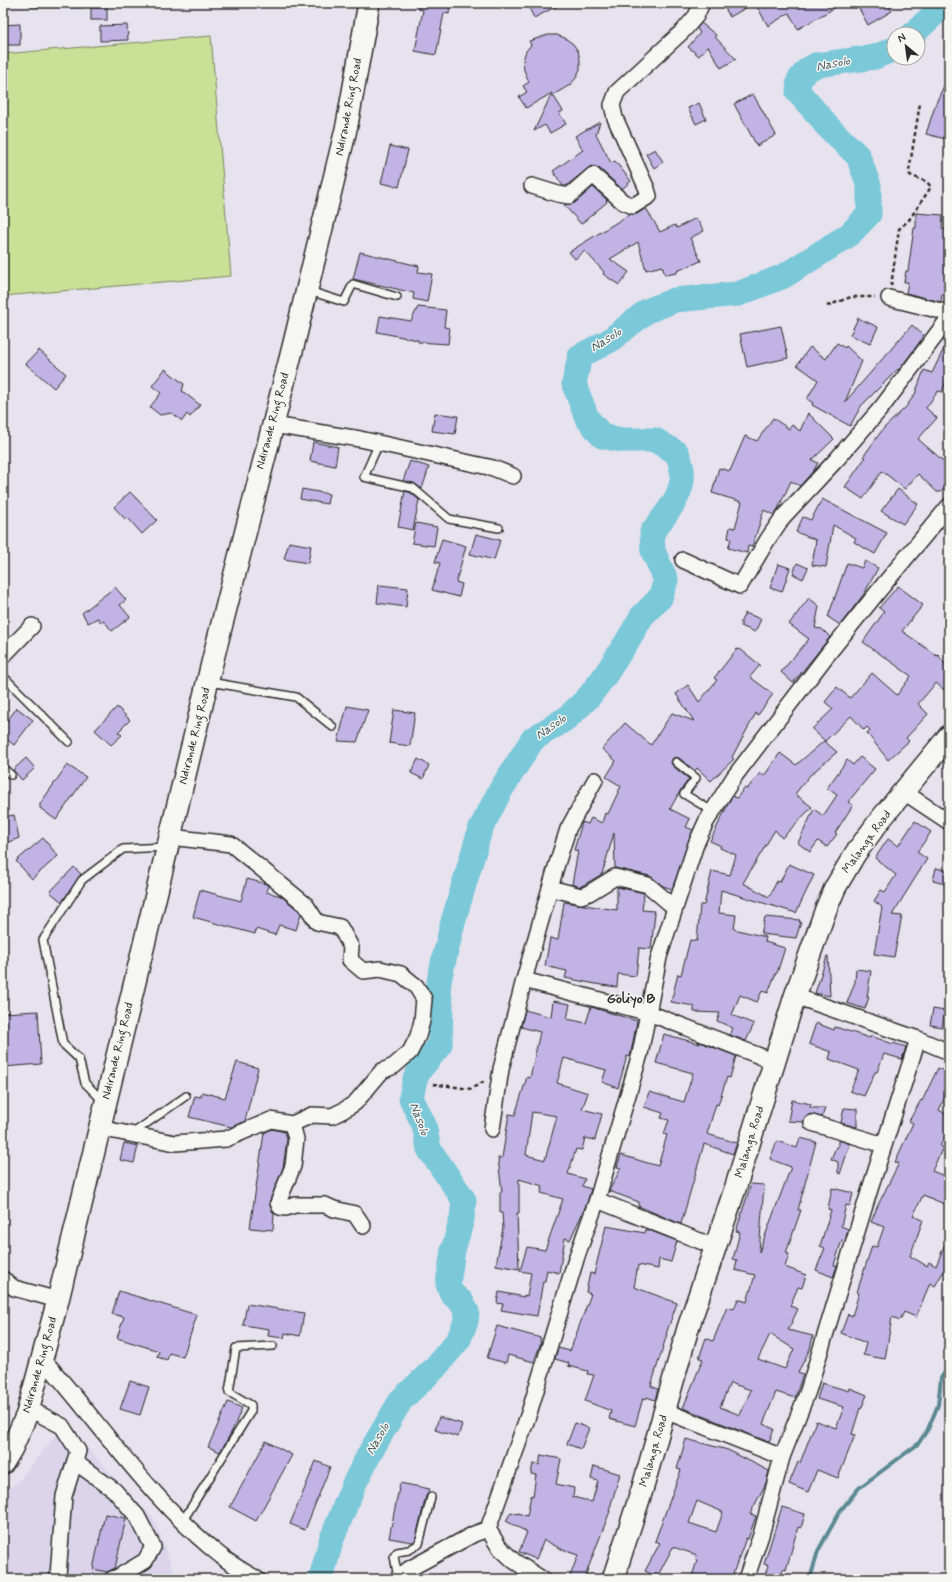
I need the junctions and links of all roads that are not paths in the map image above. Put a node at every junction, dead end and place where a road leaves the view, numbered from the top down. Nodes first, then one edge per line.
1 (368, 3) edge
2 (702, 3) edge
3 (532, 186) dead end
4 (307, 290) junction
5 (397, 297) dead end
6 (889, 298) road end
7 (949, 313) edge
8 (949, 318) edge
9 (273, 425) junction
10 (379, 443) junction
11 (513, 476) dead end
12 (949, 506) edge
13 (499, 528) dead end
14 (683, 560) dead end
15 (32, 626) dead end
16 (3, 656) edge
17 (3, 676) edge
18 (208, 682) junction
19 (333, 727) dead end
20 (949, 736) edge
21 (69, 742) dead end
22 (676, 762) dead end
23 (3, 768) edge
24 (11, 775) dead end
25 (595, 780) dead end
26 (904, 792) junction
27 (712, 811) junction
28 (949, 822) edge
29 (169, 842) junction
30 (550, 888) junction
31 (675, 908) junction
32 (524, 980) junction
33 (795, 996) junction
34 (649, 1012) junction
35 (918, 1039) junction
36 (949, 1052) edge
37 (775, 1062) junction
38 (186, 1096) dead end
39 (105, 1104) junction
40 (812, 1123) dead end
41 (292, 1124) junction
42 (99, 1128) junction
43 (492, 1129) dead end
44 (131, 1135) junction
45 (884, 1145) junction
46 (597, 1200) junction
47 (363, 1226) dead end
48 (715, 1247) junction
49 (3, 1279) edge
50 (58, 1300) junction
51 (272, 1346) dead end
52 (42, 1358) junction
53 (28, 1408) junction
54 (665, 1411) junction
55 (782, 1457) junction
56 (75, 1462) junction
57 (3, 1463) edge
58 (432, 1497) dead end
59 (182, 1522) junction
60 (488, 1529) junction
61 (398, 1578) edge
62 (59, 1579) edge
63 (112, 1579) edge
64 (257, 1579) edge
65 (542, 1579) edge
66 (613, 1579) edge
67 (746, 1579) edge

1 - 4 street, Ndirande Ring Road
2 - 3 street
4 - 5 lane
4 - 9 street, Ndirande Ring Road
6 - 7 street
8 - 14 street
9 - 10 street
9 - 18 street, Ndirande Ring Road
10 - 11 street
10 - 13 lane
12 - 27 street
15 - 16 street
17 - 21 lane
18 - 19 lane
18 - 29 street, Ndirande Ring Road
20 - 26 street, Malanga Road
22 - 27 lane
23 - 24 lane
25 - 30 street
26 - 28 street
26 - 33 street, Malanga Road
27 - 31 street
29 - 39 street, Ndirande Ring Road
29 - 39 lane
29 - 41 street
30 - 31 street
30 - 32 street
31 - 34 street
32 - 34 street
32 - 43 street
33 - 35 street
33 - 37 street, Malanga Road
34 - 37 street
34 - 46 street
35 - 36 street
35 - 45 street
37 - 48 street, Malanga Road
38 - 44 lane
39 - 42 street, Ndirande Ring Road
40 - 45 street
41 - 44 street
41 - 47 street
42 - 44 street
42 - 50 street, Ndirande Ring Road
45 - 55 street
46 - 48 street
46 - 60 street
48 - 54 street, Malanga Road
49 - 50 street
50 - 52 street, Ndirande Ring Road
51 - 59 lane
52 - 53 street, Ndirande Ring Road
52 - 59 street
53 - 56 street
53 - 57 street, Ndirande Ring Road
54 - 55 street
54 - 66 street, Malanga Road
55 - 67 street
56 - 62 street
56 - 63 street
58 - 61 lane
59 - 64 street
60 - 61 street
60 - 65 street

